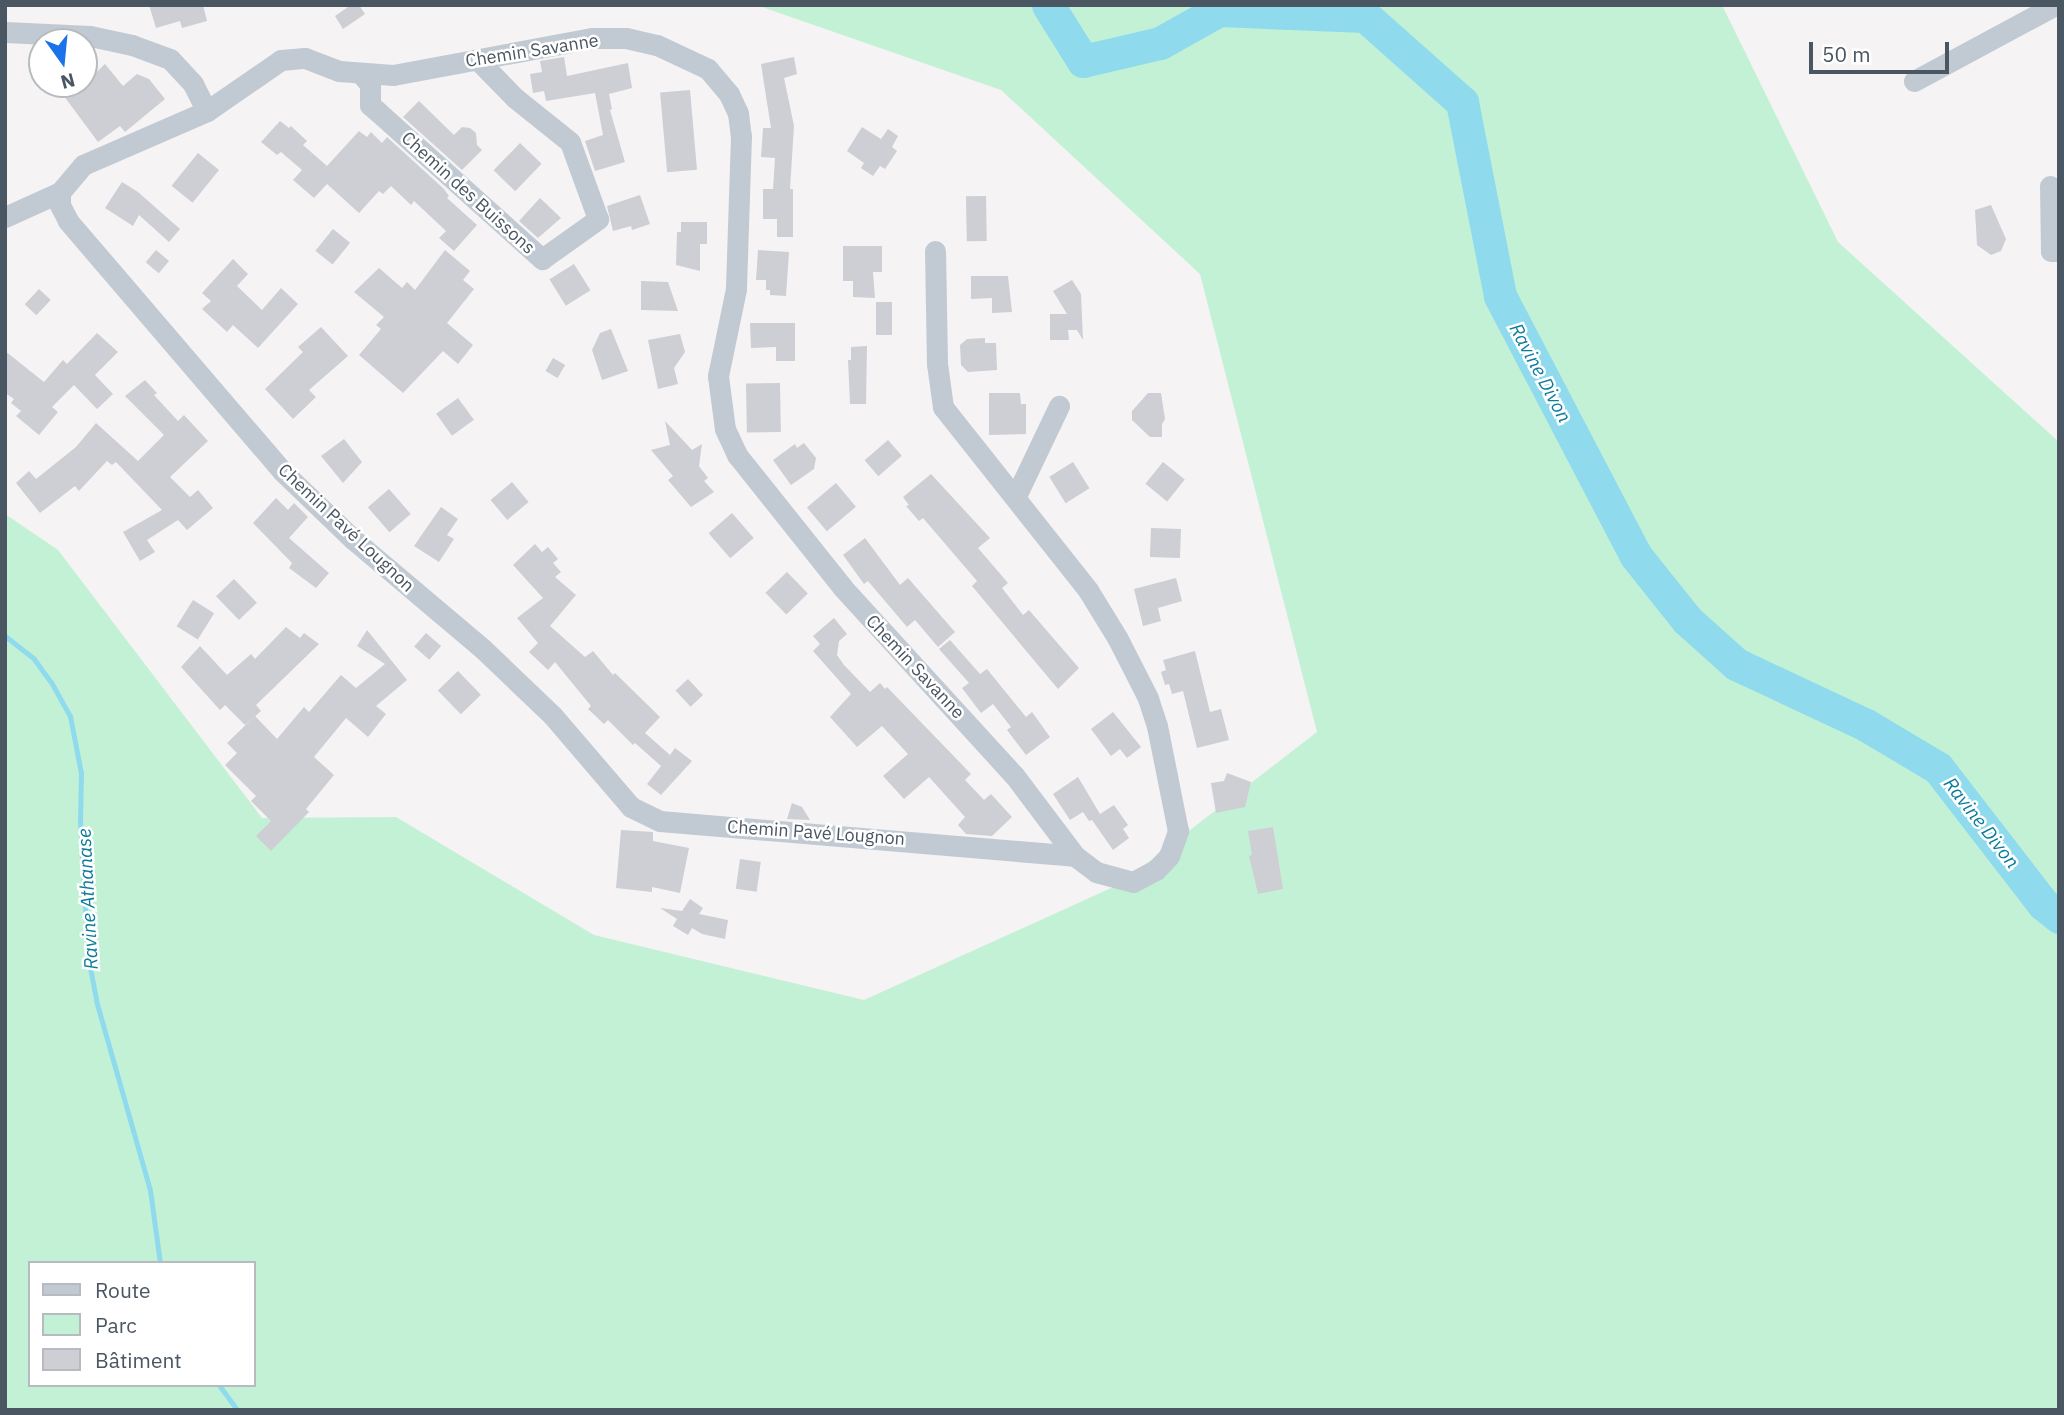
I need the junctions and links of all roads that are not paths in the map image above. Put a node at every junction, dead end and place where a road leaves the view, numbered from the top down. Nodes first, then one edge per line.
1 (2054, 13) edge
2 (5, 32) edge
3 (477, 59) junction
4 (362, 75) junction
5 (1914, 81) dead end
6 (207, 111) junction
7 (2050, 186) dead end
8 (60, 192) junction
9 (5, 217) edge
10 (935, 251) dead end
11 (2059, 251) edge
12 (1059, 406) dead end
13 (1016, 496) junction
14 (1075, 856) junction

1 - 5 street
2 - 6 street
3 - 4 street, Chemin Savanne
3 - 4 street, Chemin des Buissons
3 - 14 street, Chemin Savanne
4 - 6 street, Chemin Savanne
6 - 8 street
7 - 11 street
8 - 9 street
8 - 14 street, Chemin Pavé Lougnon
10 - 13 street, Chemin Savanne
12 - 13 street
13 - 14 street, Chemin Savanne

